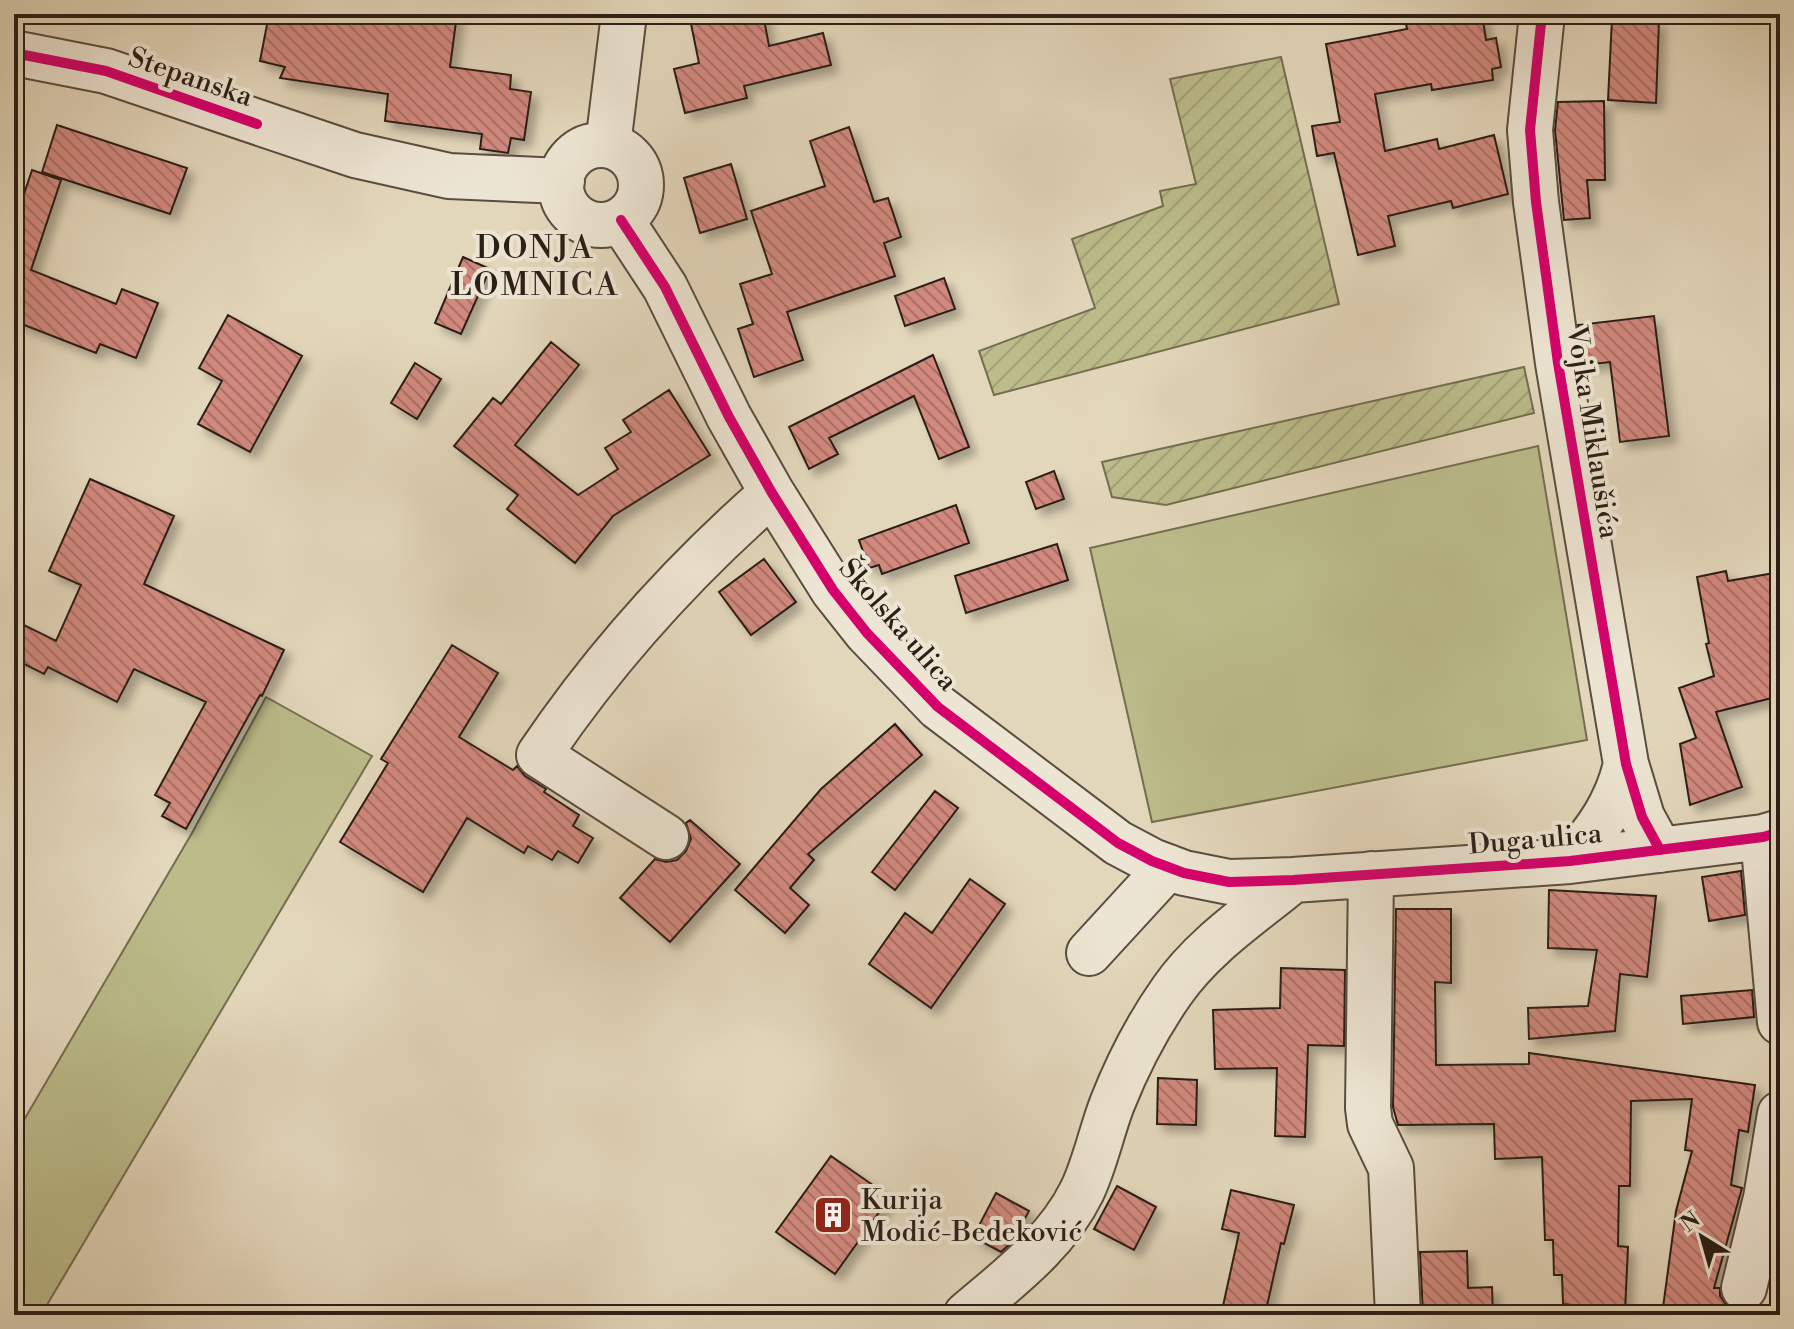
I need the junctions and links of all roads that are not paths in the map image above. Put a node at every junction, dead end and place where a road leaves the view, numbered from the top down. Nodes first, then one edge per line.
1 (624, 14) edge
2 (1542, 14) edge
3 (14, 53) edge
4 (608, 145) junction
5 (562, 181) junction
6 (621, 220) junction
7 (772, 493) junction
8 (1626, 764) junction
9 (1772, 834) edge
10 (666, 837) dead end
11 (1660, 850) junction
12 (1570, 861) junction
13 (1168, 867) junction
14 (1371, 874) junction
15 (1293, 880) junction
16 (1089, 953) dead end
17 (1780, 1022) edge
18 (1780, 1114) edge
19 (1744, 1288) dead end
20 (966, 1315) edge
21 (1398, 1315) edge

1 - 4 street
2 - 8 street, Vojka Miklaušića
3 - 5 street, Stepanska
4 - 5 street
4 - 6 street
5 - 6 street
6 - 7 street, Školska ulica
7 - 10 street
7 - 13 street, Školska ulica
8 - 11 street, Vojka Miklaušića
8 - 12 street
9 - 11 street, Duga ulica
9 - 17 street
11 - 12 street, Duga ulica
12 - 14 street, Duga ulica
13 - 15 street, Školska ulica
13 - 16 street
14 - 15 street, Duga ulica
14 - 21 street
15 - 20 street
18 - 19 street

